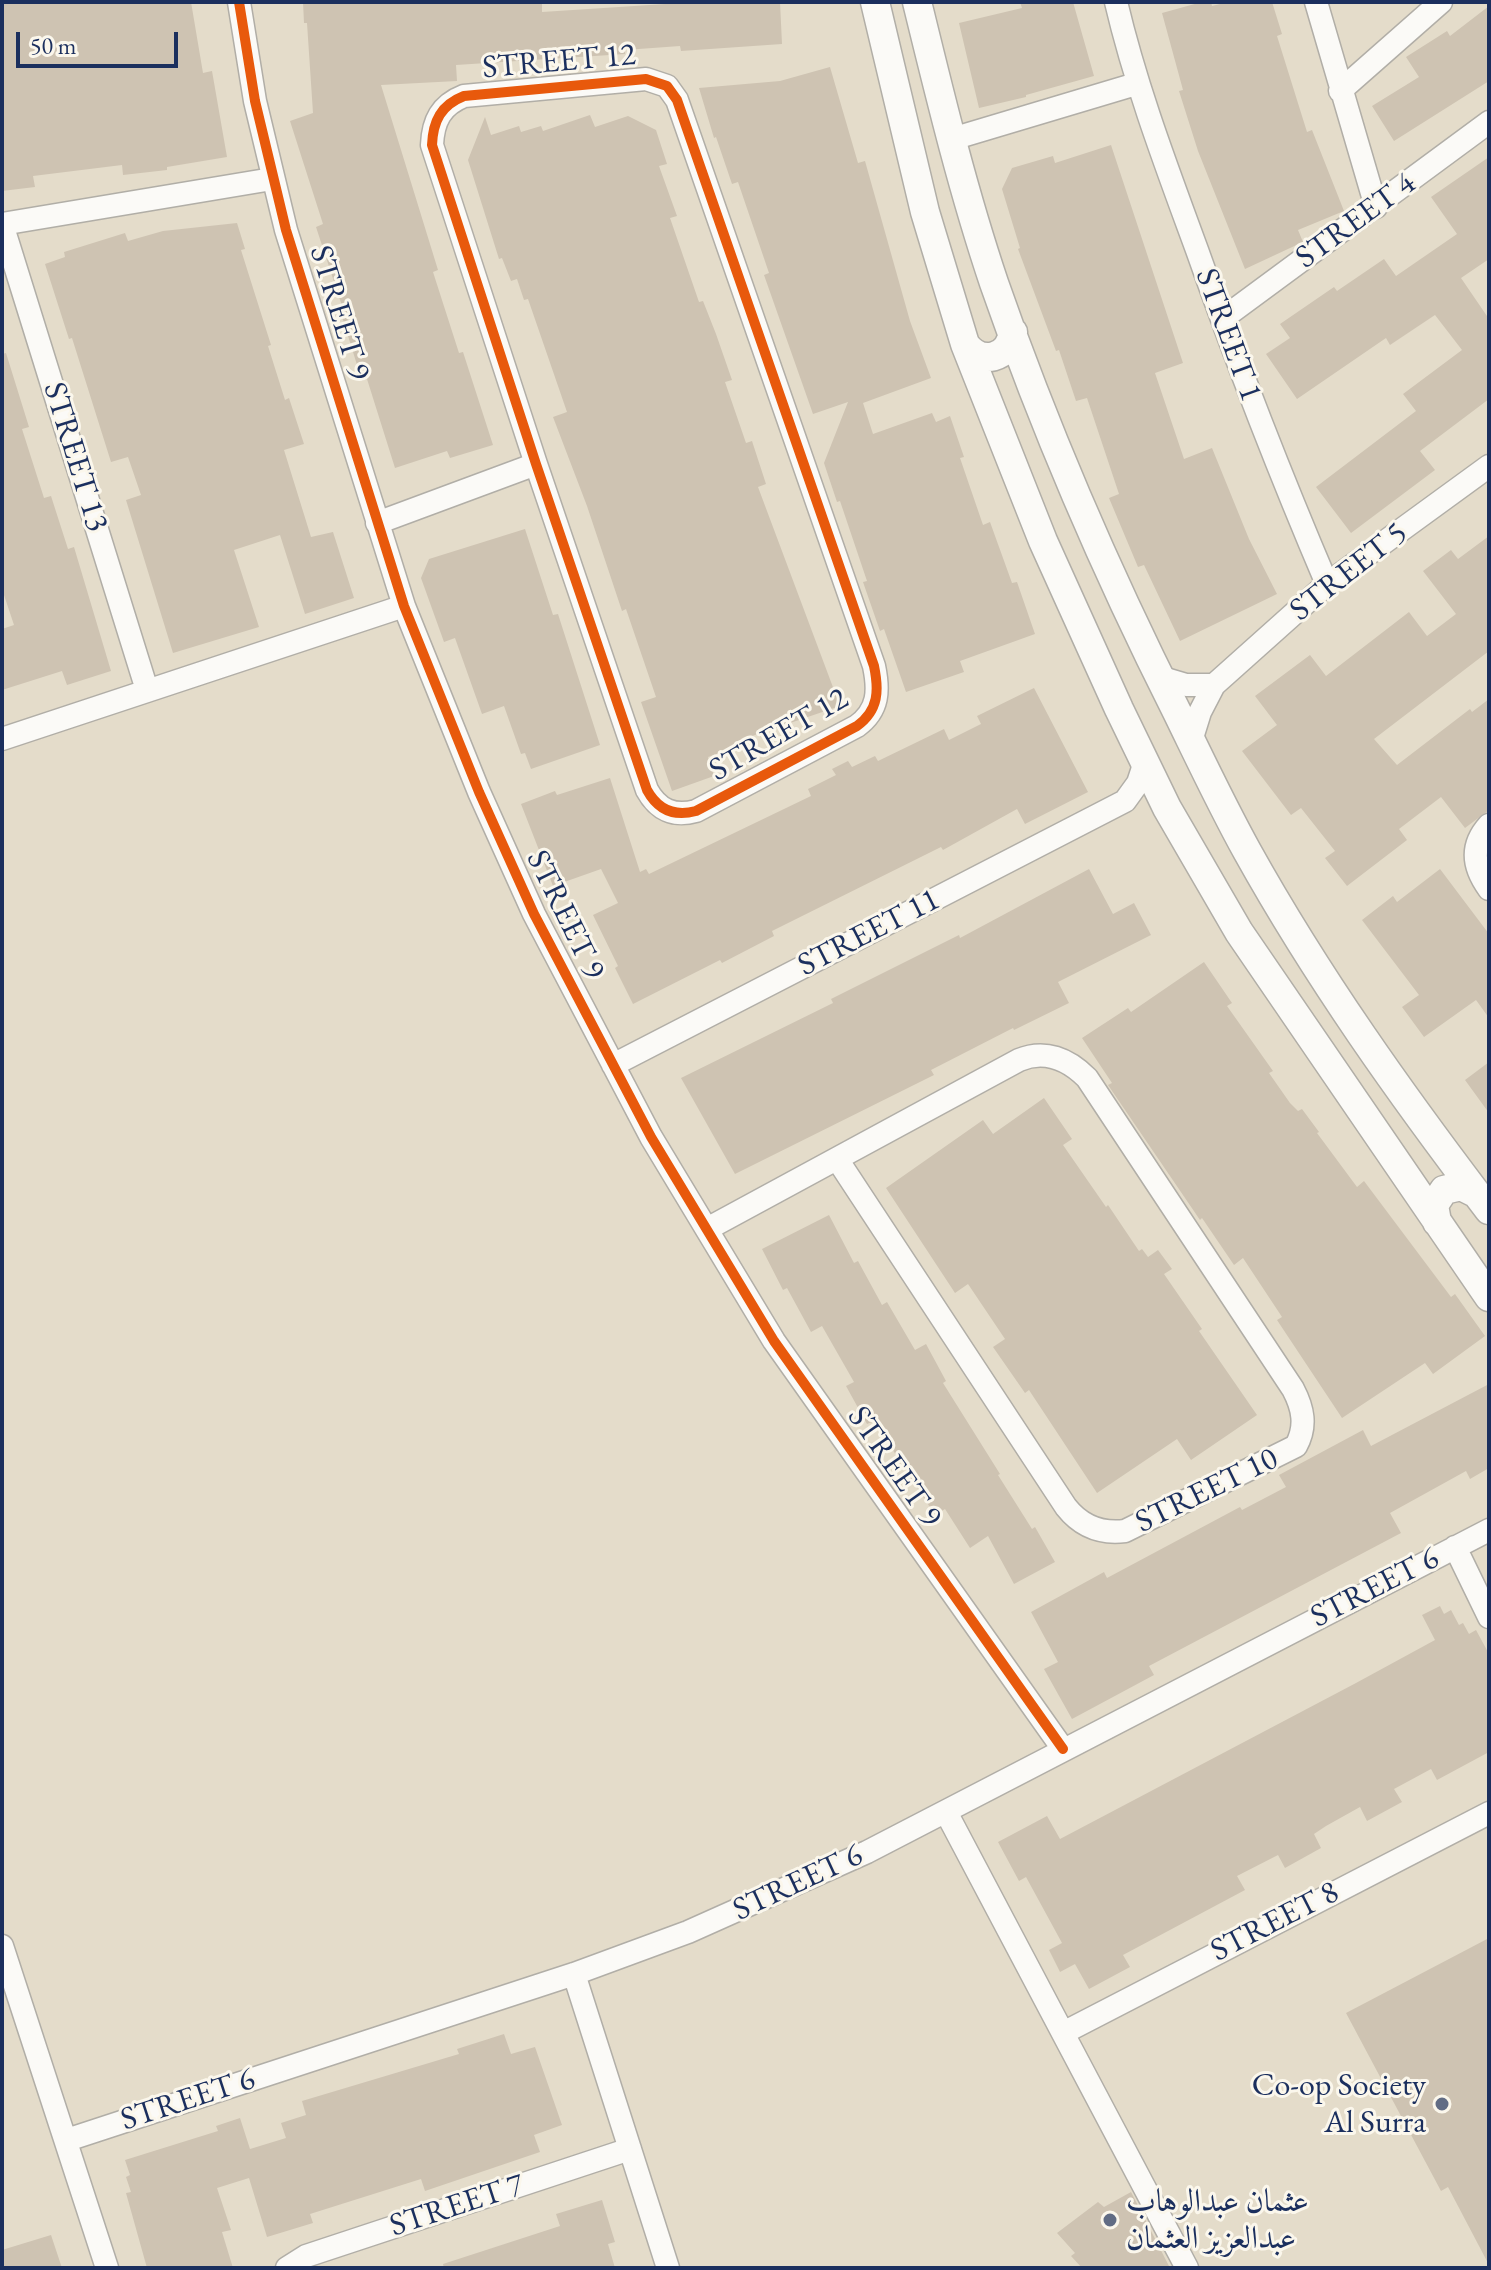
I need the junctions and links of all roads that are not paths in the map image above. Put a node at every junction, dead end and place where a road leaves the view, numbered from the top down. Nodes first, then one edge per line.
1 (239, 2) edge
2 (875, 2) edge
3 (917, 2) edge
4 (1116, 2) edge
5 (1316, 2) edge
6 (1441, 2) edge
7 (1136, 84) junction
8 (1340, 91) junction
9 (1489, 122) edge
10 (952, 139) junction
11 (272, 179) junction
12 (1376, 207) junction
13 (2, 224) edge
14 (1222, 319) junction
15 (1013, 332) junction
16 (965, 344) junction
17 (1037, 396) junction
18 (991, 409) junction
19 (536, 464) junction
20 (1489, 466) edge
21 (377, 523) junction
22 (1327, 584) junction
23 (404, 606) junction
24 (1159, 677) junction
25 (1214, 685) junction
26 (147, 690) junction
27 (2, 739) edge
28 (1191, 741) junction
29 (1145, 762) junction
30 (1125, 801) junction
31 (1167, 808) junction
32 (1489, 825) edge
33 (1489, 889) edge
34 (613, 1065) junction
35 (1439, 1142) junction
36 (837, 1159) junction
37 (1396, 1162) junction
38 (1483, 1202) edge
39 (1437, 1222) junction
40 (707, 1229) junction
41 (1489, 1297) edge
42 (1489, 1530) edge
43 (1455, 1547) junction
44 (1489, 1617) edge
45 (1063, 1749) junction
46 (946, 1812) junction
47 (1489, 1813) edge
48 (2, 1946) edge
49 (574, 1974) junction
50 (1063, 2033) junction
51 (67, 2140) junction
52 (630, 2149) junction
53 (107, 2268) edge
54 (287, 2268) edge
55 (668, 2268) edge
56 (1187, 2268) edge

1 - 11 street, STREET 9
2 - 16 street
3 - 10 street
4 - 7 street, STREET 1
5 - 8 street
6 - 8 street
7 - 10 street
7 - 14 street, STREET 1
8 - 12 street
9 - 12 street, STREET 4
10 - 15 street
11 - 13 street, STREET 13
11 - 21 street, STREET 9
12 - 14 street, STREET 4
13 - 26 street, STREET 13
14 - 22 street, STREET 1
15 - 16 street
15 - 17 street
16 - 18 street
17 - 18 street
17 - 24 street
18 - 29 street
19 - 19 street, STREET 12
19 - 21 street
20 - 22 street, STREET 5
21 - 23 street, STREET 9
22 - 25 street, STREET 5
23 - 26 street
23 - 34 street, STREET 9
24 - 25 street
24 - 28 street
25 - 28 street, STREET 5
26 - 27 street
28 - 35 street
29 - 30 street
29 - 31 street
30 - 31 street
30 - 34 street, STREET 11
31 - 37 street
32 - 33 street
34 - 40 street, STREET 9
35 - 37 street
35 - 38 street
36 - 36 street, STREET 10
36 - 40 street, STREET 10
37 - 39 street
38 - 39 street
39 - 41 street
40 - 45 street, STREET 9
42 - 43 street, STREET 6
43 - 44 street
43 - 45 street, STREET 6
45 - 46 street, STREET 6
46 - 49 street, STREET 6
46 - 50 street
47 - 50 street, STREET 8
48 - 51 street
49 - 51 street, STREET 6
49 - 52 street
50 - 56 street
51 - 53 street
52 - 54 street, STREET 7
52 - 55 street

